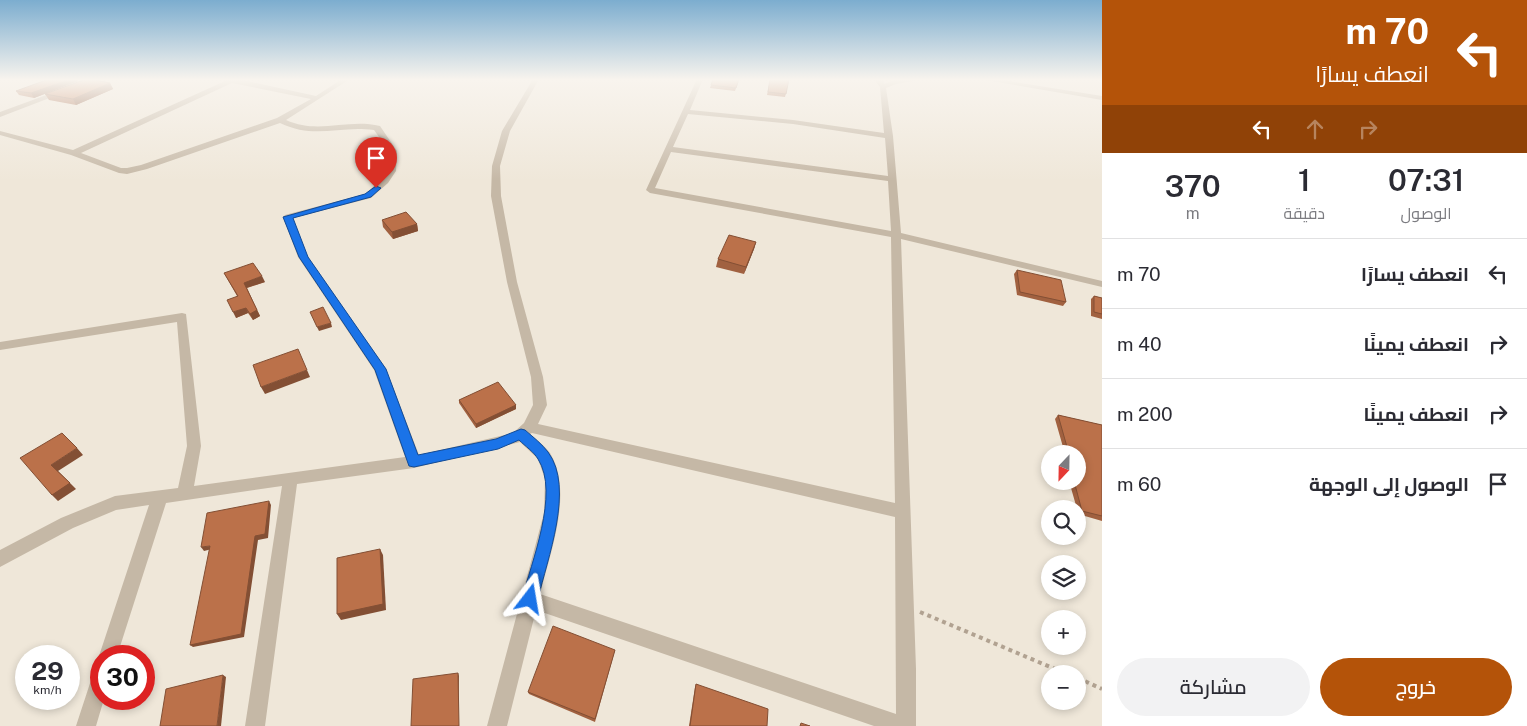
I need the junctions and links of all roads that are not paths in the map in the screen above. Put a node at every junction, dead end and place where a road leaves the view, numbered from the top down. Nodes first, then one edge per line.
1 (686, 112) edge
2 (161, 113) edge
3 (292, 113) edge
4 (516, 113) edge
5 (695, 113) edge
6 (885, 113) edge
7 (280, 120) junction
8 (0, 133) edge
9 (888, 136) junction
10 (670, 149) junction
11 (74, 153) junction
12 (892, 179) junction
13 (896, 235) junction
14 (1102, 284) edge
15 (0, 346) edge
16 (525, 430) junction
17 (414, 462) junction
18 (290, 480) junction
19 (185, 492) junction
20 (160, 496) junction
21 (902, 512) junction
22 (0, 559) edge
23 (530, 599) junction
24 (112, 645) edge
25 (91, 710) edge
26 (86, 726) edge
27 (255, 726) edge
28 (497, 726) edge
29 (905, 726) edge

1 - 10 street
2 - 11 street
3 - 7 street
4 - 16 street
5 - 9 street
6 - 9 street
7 - 11 street
7 - 17 street
8 - 11 street
9 - 12 street
10 - 12 street
10 - 13 street
12 - 13 street
13 - 14 street
13 - 21 street
15 - 19 street
16 - 17 street
16 - 21 street
16 - 23 street
17 - 18 street
18 - 19 street
18 - 27 street
19 - 20 street
20 - 22 street
20 - 24 street
21 - 29 street
23 - 28 street
23 - 29 street
25 - 26 street

